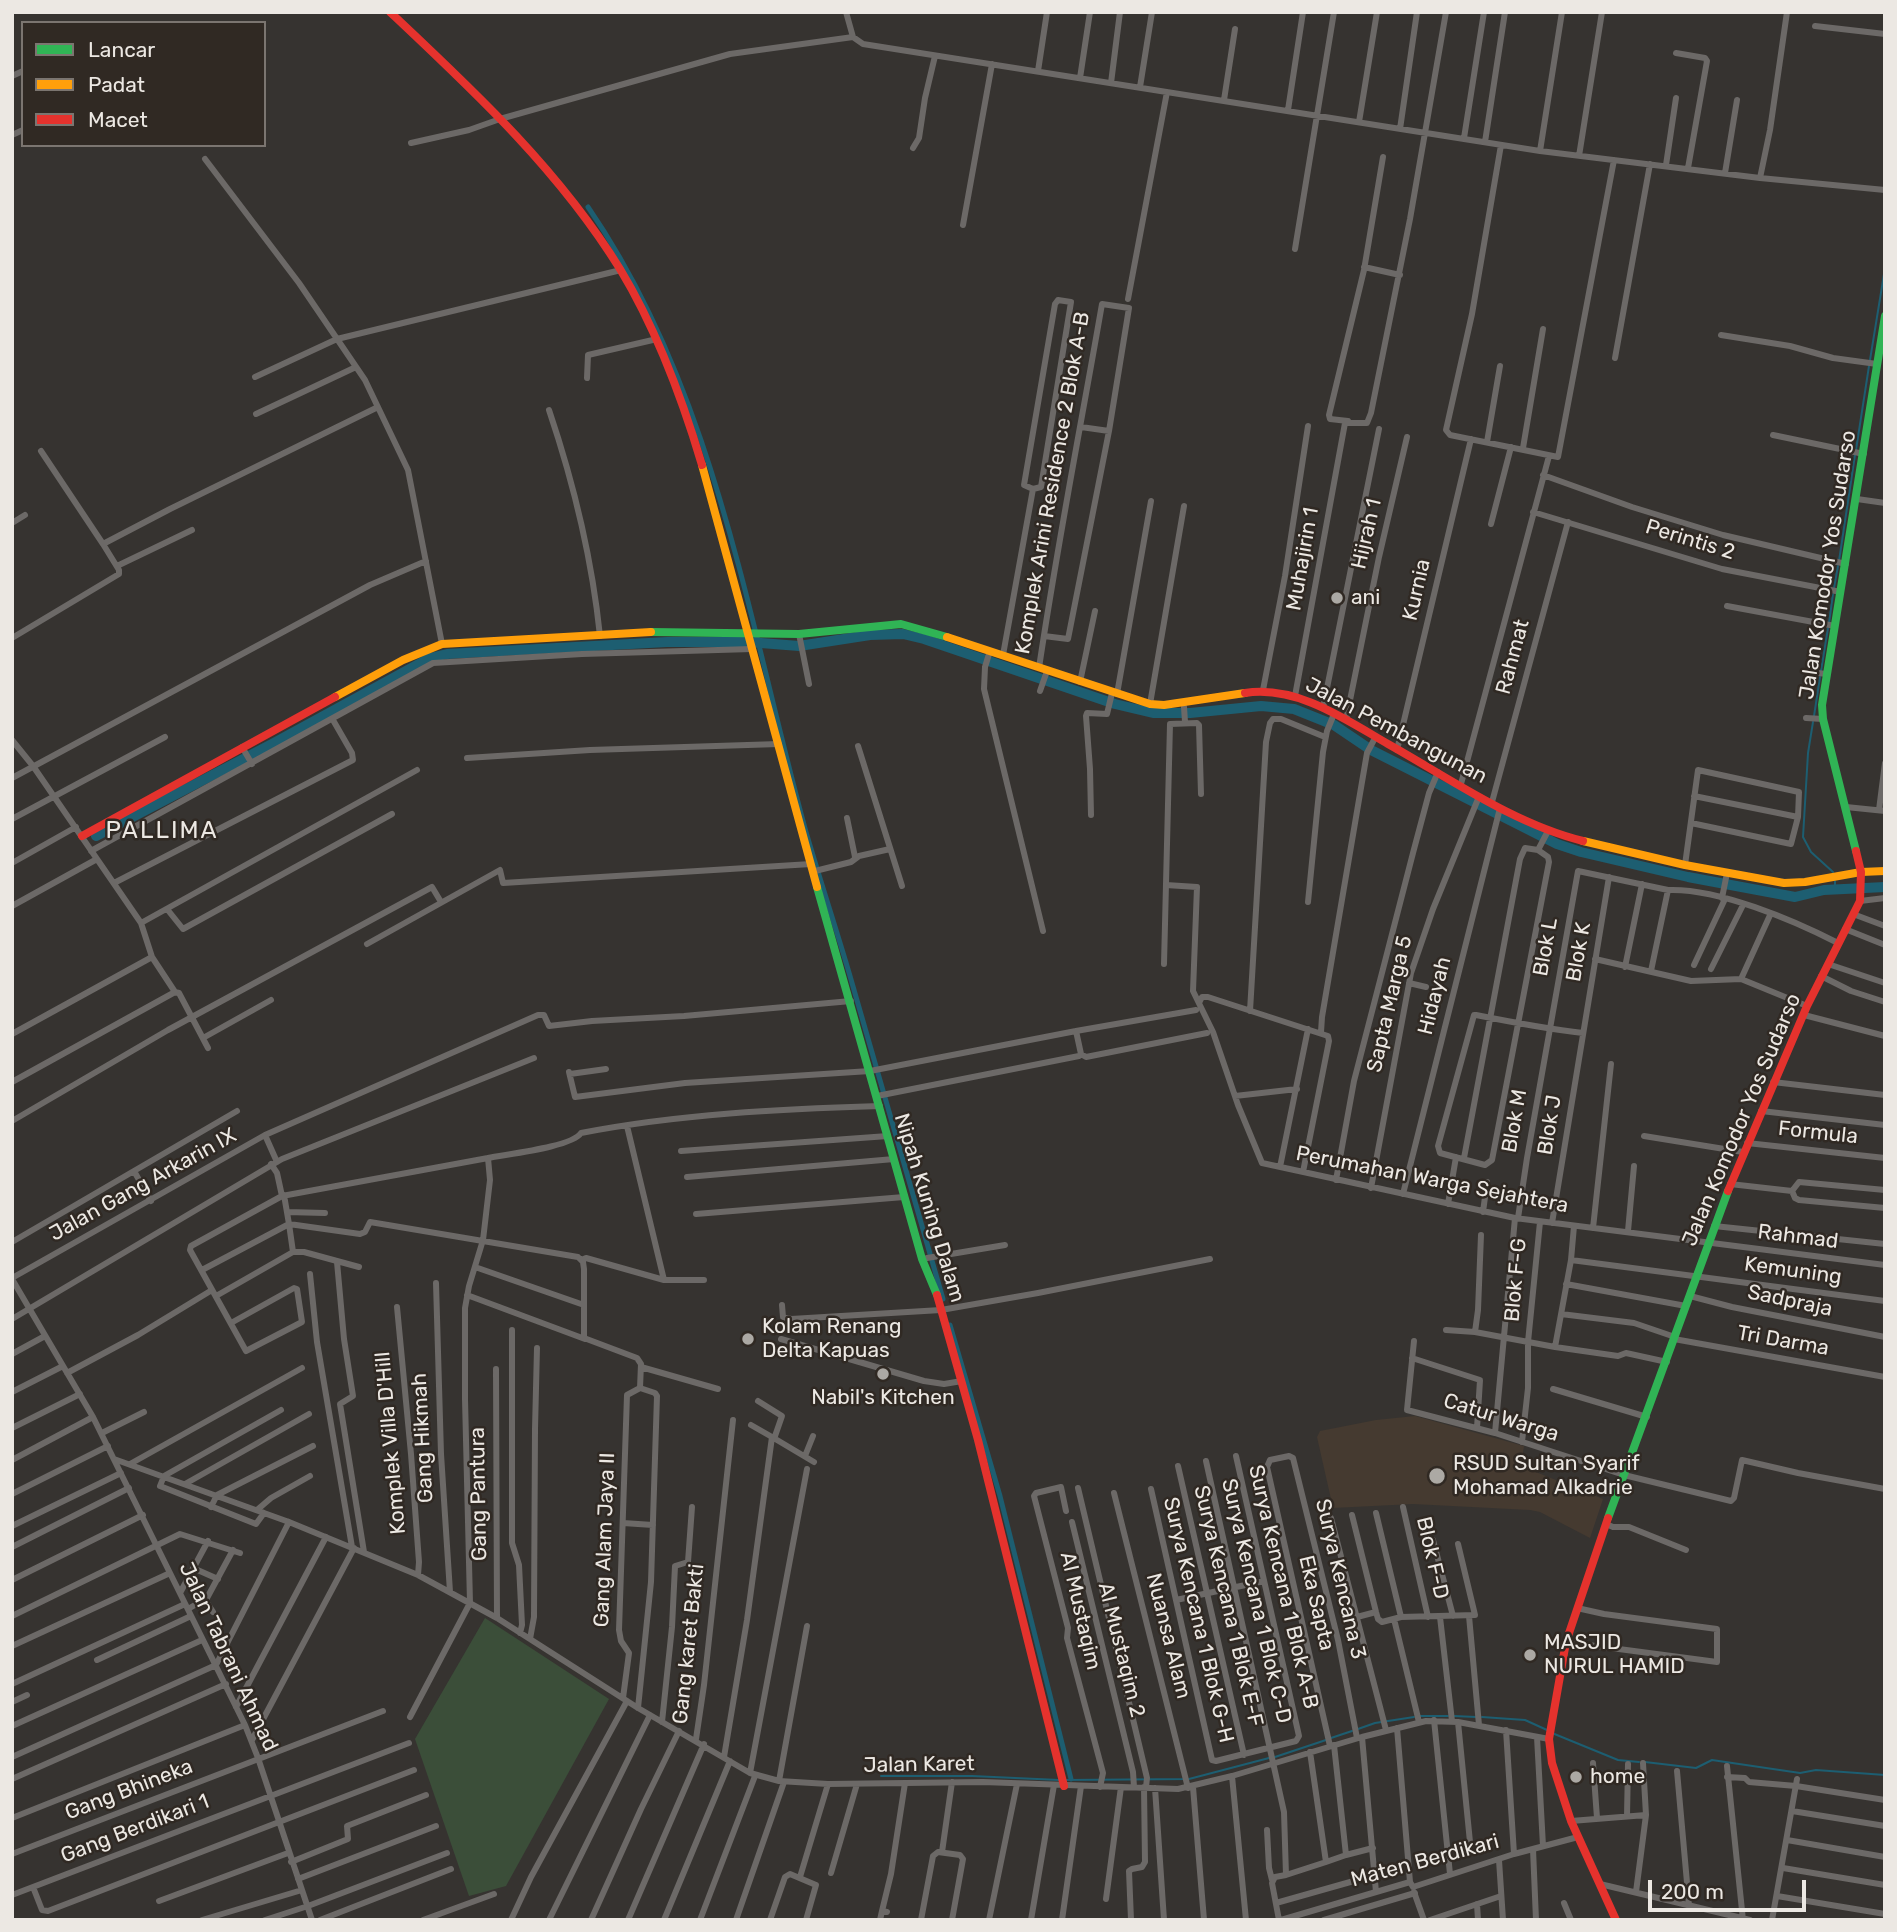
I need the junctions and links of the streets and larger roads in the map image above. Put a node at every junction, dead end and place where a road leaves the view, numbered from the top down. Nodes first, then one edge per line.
1 (390, 12) edge
2 (846, 12) edge
3 (1047, 12) edge
4 (1090, 12) edge
5 (1120, 12) edge
6 (1152, 12) edge
7 (1303, 12) edge
8 (1334, 12) edge
9 (1377, 12) edge
10 (1417, 12) edge
11 (1446, 12) edge
12 (1484, 12) edge
13 (1505, 12) edge
14 (1562, 12) edge
15 (1602, 12) edge
16 (1787, 12) edge
17 (1815, 26) dead end
18 (1235, 29) dead end
19 (1885, 34) edge
20 (853, 37) junction
21 (1676, 53) dead end
22 (935, 55) junction
23 (992, 64) junction
24 (1038, 71) junction
25 (1080, 78) junction
26 (1111, 83) junction
27 (1140, 87) junction
28 (1167, 92) junction
29 (1676, 98) dead end
30 (1224, 100) junction
31 (1737, 100) dead end
32 (1288, 110) junction
33 (1315, 115) junction
34 (500, 119) junction
35 (1359, 122) junction
36 (1400, 129) junction
37 (1426, 133) junction
38 (1464, 138) junction
39 (1485, 142) junction
40 (411, 143) dead end
41 (1501, 145) junction
42 (913, 148) dead end
43 (1540, 151) junction
44 (1579, 156) junction
45 (1383, 157) dead end
46 (205, 159) dead end
47 (1614, 160) junction
48 (1650, 164) junction
49 (1666, 165) junction
50 (1688, 168) junction
51 (1726, 173) junction
52 (1760, 178) junction
53 (1885, 190) edge
54 (963, 225) dead end
55 (1295, 249) dead end
56 (1364, 267) junction
57 (621, 270) junction
58 (1399, 275) junction
59 (1128, 299) dead end
60 (1885, 316) edge
61 (1543, 329) dead end
62 (1721, 335) dead end
63 (337, 339) junction
64 (657, 339) junction
65 (1615, 358) dead end
66 (1878, 361) edge
67 (1500, 366) dead end
68 (356, 368) junction
69 (256, 377) dead end
70 (587, 378) dead end
71 (1875, 388) junction
72 (1885, 390) edge
73 (378, 407) junction
74 (549, 410) dead end
75 (256, 414) dead end
76 (1346, 425) junction
77 (1081, 426) junction
78 (1308, 426) dead end
79 (1379, 429) dead end
80 (1109, 431) junction
81 (1773, 435) dead end
82 (1407, 437) dead end
83 (1471, 439) junction
84 (1487, 442) junction
85 (1511, 447) junction
86 (1523, 449) junction
87 (41, 450) dead end
88 (1861, 454) junction
89 (1549, 456) junction
90 (1544, 475) junction
91 (1033, 489) junction
92 (1857, 499) junction
93 (1151, 501) dead end
94 (1885, 503) edge
95 (1184, 506) dead end
96 (1533, 512) junction
97 (25, 515) dead end
98 (1568, 522) junction
99 (12, 523) edge
100 (1491, 524) dead end
101 (192, 530) dead end
102 (103, 544) junction
103 (426, 561) junction
104 (1843, 564) junction
105 (117, 566) junction
106 (1838, 592) junction
107 (1727, 606) dead end
108 (1095, 611) dead end
109 (1833, 625) junction
110 (752, 633) junction
111 (600, 636) junction
112 (800, 636) junction
113 (1044, 636) junction
114 (12, 638) edge
115 (442, 644) junction
116 (752, 647) junction
117 (989, 653) junction
118 (1003, 656) junction
119 (1045, 670) junction
120 (1808, 672) dead end
121 (1823, 674) junction
122 (1080, 682) junction
123 (808, 684) dead end
124 (1263, 690) junction
125 (1040, 691) dead end
126 (1114, 694) junction
127 (1295, 696) junction
128 (1150, 704) junction
129 (1183, 705) junction
130 (1323, 708) junction
131 (1333, 717) junction
132 (333, 720) junction
133 (1185, 720) junction
134 (1346, 720) junction
135 (1326, 734) junction
136 (164, 737) dead end
137 (12, 740) edge
138 (1373, 740) junction
139 (779, 744) junction
140 (858, 746) dead end
141 (242, 747) junction
142 (1396, 750) junction
143 (467, 758) dead end
144 (1885, 762) edge
145 (252, 764) junction
146 (33, 766) junction
147 (416, 770) dead end
148 (1437, 775) junction
149 (12, 778) edge
150 (1461, 784) junction
151 (1201, 794) dead end
152 (53, 796) junction
153 (1478, 796) junction
154 (1694, 796) junction
155 (1497, 807) junction
156 (1846, 807) junction
157 (1882, 811) edge
158 (392, 814) dead end
159 (1091, 815) dead end
160 (1798, 817) junction
161 (847, 818) dead end
162 (12, 819) edge
163 (1691, 823) junction
164 (76, 827) junction
165 (1547, 833) junction
166 (82, 836) junction
167 (1539, 848) junction
168 (890, 849) junction
169 (91, 851) junction
170 (855, 857) junction
171 (97, 859) junction
172 (12, 863) edge
173 (1685, 865) junction
174 (815, 869) junction
175 (1885, 871) edge
176 (1609, 877) junction
177 (1726, 877) junction
178 (1861, 877) junction
179 (114, 883) junction
180 (1642, 884) junction
181 (1166, 885) junction
182 (902, 886) dead end
183 (1668, 890) junction
184 (1723, 895) junction
185 (1861, 897) junction
186 (1885, 898) edge
187 (441, 902) junction
188 (1308, 902) dead end
189 (1743, 905) junction
190 (12, 906) edge
191 (167, 909) junction
192 (1771, 913) junction
193 (1853, 914) junction
194 (141, 923) junction
195 (1885, 926) edge
196 (1845, 929) junction
197 (1043, 931) dead end
198 (1838, 943) junction
199 (367, 944) dead end
200 (1885, 945) edge
201 (152, 957) junction
202 (1595, 959) junction
203 (1164, 964) dead end
204 (1828, 964) junction
205 (1694, 965) dead end
206 (1625, 967) junction
207 (1711, 969) dead end
208 (1651, 971) junction
209 (1821, 976) junction
210 (1741, 979) junction
211 (1409, 983) junction
212 (1885, 983) edge
213 (1426, 987) dead end
214 (177, 993) junction
215 (271, 1000) dead end
216 (851, 1001) junction
217 (1885, 1002) edge
218 (1807, 1006) junction
219 (1198, 1007) junction
220 (1250, 1011) junction
221 (1804, 1015) junction
222 (193, 1018) junction
223 (1491, 1018) junction
224 (1518, 1022) junction
225 (1308, 1029) junction
226 (1549, 1029) junction
227 (1076, 1031) junction
228 (1321, 1032) junction
229 (1207, 1033) dead end
230 (1583, 1033) junction
231 (12, 1034) edge
232 (1885, 1036) edge
233 (203, 1038) junction
234 (208, 1048) dead end
235 (1079, 1056) dead end
236 (534, 1058) dead end
237 (1611, 1064) dead end
238 (606, 1069) dead end
239 (871, 1071) junction
240 (12, 1082) edge
241 (1773, 1083) junction
242 (1297, 1089) junction
243 (1885, 1094) edge
244 (1235, 1096) junction
245 (877, 1097) junction
246 (880, 1106) junction
247 (237, 1111) dead end
248 (1761, 1111) junction
249 (12, 1121) edge
250 (1885, 1125) edge
251 (627, 1126) junction
252 (265, 1135) junction
253 (888, 1136) junction
254 (1644, 1136) dead end
255 (1747, 1143) junction
256 (681, 1152) dead end
257 (1743, 1152) junction
258 (488, 1158) junction
259 (1460, 1158) junction
260 (1885, 1158) edge
261 (894, 1159) junction
262 (274, 1163) junction
263 (1634, 1166) dead end
264 (1280, 1167) junction
265 (134, 1171) junction
266 (1303, 1172) junction
267 (687, 1177) dead end
268 (1336, 1180) junction
269 (1487, 1182) dead end
270 (1730, 1184) junction
271 (1371, 1188) junction
272 (1793, 1191) junction
273 (1885, 1191) edge
274 (1403, 1194) junction
275 (283, 1196) junction
276 (905, 1197) junction
277 (150, 1200) junction
278 (1448, 1204) junction
279 (1885, 1208) edge
280 (287, 1212) junction
281 (1483, 1212) junction
282 (325, 1213) dead end
283 (696, 1214) dead end
284 (1516, 1218) junction
285 (1539, 1222) junction
286 (1552, 1223) junction
287 (289, 1224) junction
288 (1574, 1226) junction
289 (1714, 1226) junction
290 (1593, 1228) junction
291 (1628, 1231) junction
292 (1481, 1235) dead end
293 (483, 1240) junction
294 (12, 1242) edge
295 (1708, 1242) junction
296 (1885, 1244) edge
297 (1004, 1245) dead end
298 (293, 1252) junction
299 (927, 1258) junction
300 (582, 1259) junction
301 (1210, 1259) dead end
302 (1571, 1260) junction
303 (337, 1262) junction
304 (1885, 1265) edge
305 (359, 1267) dead end
306 (475, 1267) junction
307 (202, 1270) junction
308 (310, 1274) dead end
309 (1697, 1276) junction
310 (12, 1279) edge
311 (663, 1280) junction
312 (704, 1280) dead end
313 (436, 1283) dead end
314 (1566, 1284) junction
315 (214, 1293) junction
316 (467, 1295) junction
317 (1690, 1296) junction
318 (1885, 1301) edge
319 (583, 1305) junction
320 (782, 1305) dead end
321 (397, 1307) dead end
322 (1686, 1307) junction
323 (30, 1309) junction
324 (944, 1309) junction
325 (1561, 1314) junction
326 (12, 1319) edge
327 (231, 1323) junction
328 (1446, 1330) dead end
329 (512, 1331) dead end
330 (1475, 1332) junction
331 (45, 1336) junction
332 (1885, 1337) edge
333 (1503, 1338) junction
334 (1675, 1338) junction
335 (585, 1339) junction
336 (781, 1339) dead end
337 (1414, 1341) dead end
338 (1528, 1342) junction
339 (1555, 1347) junction
340 (537, 1348) dead end
341 (12, 1354) edge
342 (1412, 1358) junction
343 (1667, 1362) junction
344 (63, 1366) junction
345 (641, 1367) junction
346 (302, 1368) dead end
347 (496, 1369) dead end
348 (67, 1373) junction
349 (1885, 1377) edge
350 (962, 1381) junction
351 (640, 1388) junction
352 (718, 1389) dead end
353 (1553, 1389) dead end
354 (12, 1392) edge
355 (80, 1394) junction
356 (758, 1401) dead end
357 (281, 1410) dead end
358 (144, 1412) dead end
359 (309, 1414) dead end
360 (1647, 1416) junction
361 (93, 1417) junction
362 (733, 1420) dead end
363 (751, 1425) dead end
364 (12, 1428) edge
365 (1477, 1428) junction
366 (102, 1433) junction
367 (1495, 1433) junction
368 (813, 1436) dead end
369 (773, 1438) junction
370 (1522, 1441) junction
371 (108, 1446) junction
372 (313, 1446) dead end
373 (805, 1456) junction
374 (1236, 1456) dead end
375 (114, 1459) junction
376 (12, 1460) edge
377 (1206, 1461) dead end
378 (814, 1462) dead end
379 (130, 1464) junction
380 (1178, 1466) dead end
381 (1267, 1467) joint
382 (807, 1469) dead end
383 (121, 1473) junction
384 (1624, 1475) junction
385 (164, 1476) junction
386 (310, 1476) dead end
387 (185, 1484) junction
388 (194, 1487) junction
389 (129, 1488) junction
390 (1078, 1488) dead end
391 (1151, 1489) dead end
392 (1885, 1489) edge
393 (1114, 1493) dead end
394 (12, 1494) edge
395 (217, 1495) junction
396 (189, 1499) junction
397 (211, 1507) junction
398 (692, 1507) dead end
399 (1403, 1507) dead end
400 (1066, 1511) dead end
401 (260, 1512) junction
402 (1377, 1513) dead end
403 (143, 1515) junction
404 (1352, 1515) dead end
405 (1331, 1518) dead end
406 (289, 1522) junction
407 (1072, 1522) dead end
408 (623, 1523) junction
409 (1606, 1524) junction
410 (653, 1525) junction
411 (12, 1526) edge
412 (326, 1537) junction
413 (1433, 1540) dead end
414 (208, 1541) junction
415 (1458, 1544) dead end
416 (156, 1546) junction
417 (12, 1547) edge
418 (353, 1548) junction
419 (1686, 1550) dead end
420 (364, 1552) junction
421 (193, 1569) junction
422 (170, 1573) junction
423 (418, 1575) junction
424 (218, 1579) junction
425 (12, 1580) edge
426 (1264, 1581) junction
427 (1234, 1587) junction
428 (450, 1592) junction
429 (180, 1593) junction
430 (1207, 1593) junction
431 (205, 1600) junction
432 (1176, 1600) junction
433 (471, 1603) junction
434 (1577, 1608) junction
435 (188, 1610) junction
436 (213, 1612) dead end
437 (1376, 1612) junction
438 (12, 1616) edge
439 (1440, 1616) junction
440 (1452, 1616) junction
441 (1469, 1616) junction
442 (1357, 1617) junction
443 (1428, 1617) junction
444 (497, 1618) junction
445 (1397, 1618) junction
446 (807, 1626) dead end
447 (520, 1633) junction
448 (530, 1639) junction
449 (202, 1640) junction
450 (1566, 1642) junction
451 (12, 1646) edge
452 (97, 1660) dead end
453 (216, 1665) junction
454 (12, 1684) edge
455 (226, 1685) junction
456 (27, 1695) dead end
457 (625, 1699) junction
458 (12, 1702) edge
459 (236, 1707) junction
460 (638, 1708) junction
461 (383, 1711) dead end
462 (650, 1716) junction
463 (410, 1717) dead end
464 (1434, 1720) junction
465 (1419, 1721) junction
466 (1454, 1721) junction
467 (662, 1722) junction
468 (1479, 1723) junction
469 (245, 1725) junction
470 (12, 1727) edge
471 (1397, 1728) junction
472 (1385, 1729) junction
473 (1506, 1730) junction
474 (678, 1731) junction
475 (1358, 1737) junction
476 (1537, 1737) junction
477 (1549, 1739) junction
478 (252, 1740) junction
479 (696, 1740) junction
480 (409, 1743) dead end
481 (704, 1744) junction
482 (1331, 1745) junction
483 (1271, 1748) junction
484 (1310, 1752) junction
485 (1244, 1755) junction
486 (12, 1757) edge
487 (258, 1758) junction
488 (727, 1759) junction
489 (1274, 1761) junction
490 (1593, 1763) dead end
491 (1643, 1763) dead end
492 (1628, 1764) dead end
493 (1727, 1766) dead end
494 (414, 1770) dead end
495 (1677, 1771) dead end
496 (753, 1774) junction
497 (1232, 1776) junction
498 (1727, 1777) junction
499 (12, 1779) edge
500 (781, 1782) junction
501 (952, 1782) junction
502 (1061, 1782) junction
503 (1797, 1782) junction
504 (905, 1783) junction
505 (828, 1784) junction
506 (857, 1784) junction
507 (1017, 1784) junction
508 (1146, 1784) junction
509 (1134, 1785) junction
510 (1082, 1786) junction
511 (1100, 1786) junction
512 (1121, 1787) junction
513 (1189, 1787) junction
514 (1155, 1788) junction
515 (270, 1795) junction
516 (426, 1795) dead end
517 (1885, 1800) edge
518 (1792, 1811) junction
519 (1646, 1815) junction
520 (1627, 1816) junction
521 (12, 1818) edge
522 (1597, 1818) junction
523 (1571, 1821) junction
524 (279, 1824) junction
525 (436, 1826) dead end
526 (1885, 1826) edge
527 (1267, 1830) dead end
528 (1578, 1837) junction
529 (1787, 1840) junction
530 (1470, 1842) dead end
531 (1543, 1846) junction
532 (1373, 1848) junction
533 (1533, 1849) junction
534 (942, 1852) junction
535 (288, 1853) junction
536 (447, 1853) dead end
537 (12, 1854) edge
538 (1514, 1854) junction
539 (1346, 1855) junction
540 (1885, 1857) edge
541 (1499, 1860) junction
542 (292, 1862) junction
543 (1326, 1862) junction
544 (451, 1868) dead end
545 (1783, 1868) junction
546 (831, 1873) dead end
547 (1450, 1874) junction
548 (1286, 1875) junction
549 (1375, 1875) junction
550 (800, 1877) junction
551 (298, 1879) junction
552 (1272, 1880) junction
553 (1600, 1884) junction
554 (1885, 1885) edge
555 (33, 1887) junction
556 (1413, 1888) junction
557 (302, 1890) junction
558 (1376, 1892) junction
559 (1636, 1892) junction
560 (494, 1894) dead end
561 (12, 1895) edge
562 (1502, 1896) junction
563 (1777, 1896) junction
564 (1106, 1899) dead end
565 (159, 1901) dead end
566 (1276, 1903) junction
567 (1563, 1903) dead end
568 (1477, 1904) junction
569 (1689, 1905) junction
570 (308, 1906) junction
571 (1455, 1910) junction
572 (1710, 1910) junction
573 (882, 1911) junction
574 (1885, 1914) edge
575 (1745, 1919) edge
576 (202, 1920) edge
577 (265, 1920) edge
578 (312, 1920) edge
579 (320, 1920) edge
580 (423, 1920) edge
581 (511, 1920) edge
582 (549, 1920) edge
583 (591, 1920) edge
584 (628, 1920) edge
585 (664, 1920) edge
586 (700, 1920) edge
587 (736, 1920) edge
588 (770, 1920) edge
589 (806, 1920) edge
590 (880, 1920) edge
591 (886, 1920) edge
592 (921, 1920) edge
593 (952, 1920) edge
594 (989, 1920) edge
595 (1031, 1920) edge
596 (1062, 1920) edge
597 (1131, 1920) edge
598 (1164, 1920) edge
599 (1204, 1920) edge
600 (1246, 1920) edge
601 (1280, 1920) edge
602 (1324, 1920) edge
603 (1423, 1920) edge
604 (1430, 1920) edge
605 (1455, 1920) edge
606 (1478, 1920) edge
607 (1503, 1920) edge
608 (1536, 1920) edge
609 (1571, 1920) edge
610 (1616, 1920) edge
611 (1711, 1920) edge
612 (1772, 1920) edge

1 - 34 street, Nipah Kuning Dalam
2 - 20 street
3 - 24 street
4 - 25 street
5 - 26 street
6 - 27 street
7 - 32 street
8 - 33 street
9 - 35 street
10 - 36 street
11 - 37 street
12 - 38 street
13 - 39 street
14 - 43 street
15 - 44 street
16 - 52 street
17 - 19 street
18 - 30 street
20 - 22 street
20 - 34 street
21 - 50 street
22 - 23 street
22 - 42 street
23 - 24 street
23 - 54 street
24 - 25 street
25 - 26 street
26 - 27 street
27 - 28 street
28 - 30 street
28 - 59 street
29 - 49 street
30 - 32 street
31 - 51 street
32 - 33 street
33 - 35 street
33 - 55 street
34 - 40 street
34 - 57 street, Nipah Kuning Dalam
35 - 36 street
36 - 37 street
37 - 38 street
37 - 58 street
38 - 39 street
39 - 41 street
41 - 43 street
41 - 83 street
43 - 44 street
44 - 47 street
45 - 56 street
46 - 63 street
47 - 48 street
47 - 89 street
48 - 49 street
48 - 65 street
49 - 50 street
50 - 51 street
51 - 52 street
52 - 53 street
56 - 58 street
56 - 76 street
57 - 63 street
57 - 64 street, Nipah Kuning Dalam
58 - 76 street
60 - 66 street, Jalan Komodor Yos Sudarso
61 - 86 street
62 - 66 street
63 - 68 street
63 - 69 street
64 - 70 street
64 - 110 street, Nipah Kuning Dalam
66 - 71 street, Jalan Komodor Yos Sudarso
67 - 84 street
68 - 73 street
68 - 75 street
71 - 72 street
71 - 88 street, Jalan Komodor Yos Sudarso
73 - 102 street
73 - 103 street
74 - 111 street
76 - 127 street, Muhajirin 1
77 - 80 street
77 - 80 street, Komplek Arini Residence 2 Blok A-B
77 - 113 street, Komplek Arini Residence 2 Blok A-B
78 - 124 street
79 - 130 street
80 - 113 street
81 - 88 street
82 - 134 street, Hijrah 1
83 - 84 street
83 - 142 street, Kurnia
84 - 85 street
85 - 86 street
85 - 100 street
86 - 89 street
87 - 102 street
88 - 92 street, Jalan Komodor Yos Sudarso
89 - 90 street
90 - 96 street
90 - 104 street
91 - 91 street
91 - 118 street
92 - 94 street
92 - 104 street, Jalan Komodor Yos Sudarso
93 - 126 street
95 - 128 street
96 - 98 street, Perintis 2
96 - 150 street
97 - 99 street
98 - 106 street, Perintis 2
98 - 155 street, Rahmat
101 - 105 street
102 - 105 street
103 - 115 street
103 - 146 street
104 - 106 street, Jalan Komodor Yos Sudarso
105 - 114 street
106 - 109 street, Jalan Komodor Yos Sudarso
107 - 109 street
108 - 122 street
109 - 121 street, Jalan Komodor Yos Sudarso
110 - 111 street, Jalan Pembangunan
110 - 112 street, Jalan Pembangunan
110 - 116 street, Nipah Kuning Dalam
111 - 115 street, Jalan Pembangunan
112 - 117 street, Jalan Pembangunan
112 - 123 street
113 - 119 street, Komplek Arini Residence 2 Blok A-B
115 - 141 street, Jalan Pembangunan
116 - 132 street
116 - 139 street, Nipah Kuning Dalam
117 - 118 street, Jalan Pembangunan
117 - 197 street
118 - 119 street, Jalan Pembangunan
119 - 122 street, Jalan Pembangunan
119 - 125 street, Komplek Arini Residence 2 Blok A-B
120 - 121 street
121 - 156 street, Jalan Komodor Yos Sudarso
122 - 126 street, Jalan Pembangunan
124 - 127 street, Jalan Pembangunan
124 - 129 street, Jalan Pembangunan
126 - 128 street, Jalan Pembangunan
126 - 159 street
127 - 130 street, Jalan Pembangunan
128 - 129 street, Jalan Pembangunan
129 - 133 street
130 - 131 street, Jalan Pembangunan
131 - 134 street, Jalan Pembangunan
131 - 135 street
132 - 145 street
132 - 179 street
133 - 151 street
133 - 181 street
134 - 138 street, Jalan Pembangunan
135 - 188 street
135 - 220 street
136 - 152 street
137 - 146 street
138 - 142 street, Jalan Pembangunan
138 - 228 street
139 - 143 street
139 - 174 street, Nipah Kuning Dalam
140 - 168 street
141 - 145 street
141 - 166 street, Jalan Pembangunan
142 - 148 street, Jalan Pembangunan
144 - 157 street
145 - 169 street
146 - 149 street
146 - 152 street
147 - 191 street
148 - 150 street, Jalan Pembangunan
148 - 268 street
150 - 153 street, Jalan Pembangunan
152 - 162 street
152 - 164 street
153 - 155 street, Jalan Pembangunan
153 - 211 street, Sapta Marga 5
154 - 160 street
154 - 160 street
154 - 163 street
155 - 165 street, Jalan Pembangunan
155 - 274 street, Hidayah
156 - 157 street
156 - 178 street, Jalan Komodor Yos Sudarso
158 - 191 street
160 - 163 street
161 - 170 street
163 - 173 street
164 - 166 street
164 - 172 street
165 - 167 street
165 - 173 street, Jalan Pembangunan
166 - 169 street
167 - 223 street
167 - 224 street
168 - 170 street
168 - 182 street
169 - 171 street
170 - 174 street
171 - 179 street
171 - 190 street
173 - 177 street, Jalan Pembangunan
174 - 187 street
174 - 216 street, Nipah Kuning Dalam
175 - 178 street, Jalan Pembangunan
176 - 180 street
176 - 202 street, Blok K
176 - 226 street, Blok L
177 - 178 street, Jalan Pembangunan
177 - 184 street
178 - 185 street, Jalan Komodor Yos Sudarso
179 - 194 street
180 - 183 street
180 - 206 street
181 - 203 street
181 - 219 street
183 - 184 street
183 - 208 street
184 - 189 street
184 - 205 street
185 - 186 street
185 - 193 street, Jalan Komodor Yos Sudarso
187 - 199 street
187 - 222 street
189 - 192 street
189 - 207 street
191 - 194 street
192 - 198 street
192 - 210 street
193 - 195 street
193 - 196 street, Jalan Komodor Yos Sudarso
194 - 201 street
196 - 198 street, Jalan Komodor Yos Sudarso
196 - 200 street
198 - 204 street, Jalan Komodor Yos Sudarso
201 - 214 street
201 - 231 street
202 - 206 street
202 - 230 street, Blok K
204 - 209 street, Jalan Komodor Yos Sudarso
204 - 212 street
206 - 208 street
208 - 210 street
209 - 217 street
209 - 218 street, Jalan Komodor Yos Sudarso
210 - 218 street
211 - 213 street
211 - 271 street, Sapta Marga 5
214 - 222 street
214 - 240 street
215 - 233 street
216 - 239 street, Nipah Kuning Dalam
216 - 252 street, Jalan Gang Arkarin IX
218 - 221 street, Jalan Komodor Yos Sudarso
219 - 220 street
219 - 227 street
219 - 244 street
220 - 225 street
221 - 232 street
221 - 241 street, Jalan Komodor Yos Sudarso
222 - 233 street
222 - 249 street
223 - 224 street
223 - 259 street
223 - 259 street
224 - 226 street
224 - 259 street
225 - 228 street
225 - 242 street
226 - 230 street
226 - 284 street, Blok M
227 - 229 street
227 - 239 street
228 - 266 street
230 - 286 street, Blok J
233 - 234 street
235 - 245 street
236 - 262 street
237 - 290 street
238 - 239 street
239 - 245 street, Nipah Kuning Dalam
241 - 243 street
241 - 248 street, Jalan Komodor Yos Sudarso
242 - 244 street
242 - 264 street
244 - 264 street, Perumahan Warga Sejahtera
245 - 246 street, Nipah Kuning Dalam
246 - 251 street
246 - 253 street, Nipah Kuning Dalam
247 - 265 street
248 - 250 street
248 - 255 street, Jalan Komodor Yos Sudarso
251 - 258 street
251 - 311 street
252 - 262 street
252 - 277 street, Jalan Gang Arkarin IX
253 - 256 street
253 - 261 street, Nipah Kuning Dalam
254 - 257 street
255 - 257 street, Jalan Komodor Yos Sudarso
255 - 260 street, Formula
257 - 270 street, Jalan Komodor Yos Sudarso
258 - 275 street
258 - 293 street
259 - 278 street
261 - 267 street
261 - 276 street, Nipah Kuning Dalam
262 - 275 street
262 - 323 street
263 - 291 street
264 - 266 street, Perumahan Warga Sejahtera
265 - 277 street
265 - 294 street
266 - 268 street, Perumahan Warga Sejahtera
268 - 271 street, Perumahan Warga Sejahtera
269 - 281 street
270 - 272 street
270 - 289 street, Jalan Komodor Yos Sudarso
271 - 274 street, Perumahan Warga Sejahtera
272 - 273 street
272 - 279 street
274 - 278 street, Perumahan Warga Sejahtera
275 - 280 street
275 - 307 street
276 - 283 street
276 - 299 street, Nipah Kuning Dalam
277 - 310 street, Jalan Gang Arkarin IX
278 - 281 street, Perumahan Warga Sejahtera
280 - 282 street
280 - 287 street
281 - 284 street, Perumahan Warga Sejahtera
284 - 285 street, Perumahan Warga Sejahtera
284 - 333 street, Blok M
285 - 286 street, Perumahan Warga Sejahtera
285 - 338 street, Blok F-G
286 - 288 street, Perumahan Warga Sejahtera
287 - 293 street
287 - 298 street
287 - 307 street
288 - 290 street, Perumahan Warga Sejahtera
288 - 302 street
289 - 295 street, Jalan Komodor Yos Sudarso
289 - 296 street
290 - 291 street, Perumahan Warga Sejahtera
291 - 295 street, Perumahan Warga Sejahtera
292 - 330 street
293 - 300 street
293 - 306 street
295 - 304 street, Rahmad
295 - 309 street, Jalan Komodor Yos Sudarso
297 - 299 street
298 - 303 street
298 - 315 street
299 - 324 street, Nipah Kuning Dalam
300 - 311 street
300 - 319 street
301 - 324 street
302 - 309 street, Kemuning
302 - 314 street
303 - 305 street
303 - 420 street
306 - 316 street
306 - 319 street
307 - 315 street
308 - 418 street
309 - 317 street, Jalan Komodor Yos Sudarso
309 - 318 street, Kemuning
310 - 323 street, Jalan Tabrani Ahmad
311 - 312 street
313 - 428 street, Gang Hikmah
314 - 322 street
314 - 325 street
315 - 327 street
315 - 348 street
316 - 335 street
316 - 433 street
317 - 322 street, Jalan Komodor Yos Sudarso
317 - 332 street, Sadpraja
319 - 335 street
320 - 324 street
321 - 423 street, Komplek Villa D'Hill
322 - 334 street, Jalan Komodor Yos Sudarso
323 - 326 street
323 - 331 street, Jalan Tabrani Ahmad
324 - 350 street, Nipah Kuning Dalam
325 - 334 street, Tri Darma
325 - 339 street
327 - 327 street
328 - 330 street
329 - 447 street
330 - 333 street
331 - 341 street
331 - 344 street, Jalan Tabrani Ahmad
333 - 338 street
333 - 367 street, Blok M
334 - 343 street, Jalan Komodor Yos Sudarso
334 - 349 street, Tri Darma
335 - 345 street
336 - 350 street
337 - 342 street
338 - 339 street
338 - 370 street, Blok F-G
339 - 343 street
340 - 448 street
342 - 365 street
342 - 365 street, Catur Warga
343 - 360 street, Jalan Komodor Yos Sudarso
344 - 348 street, Jalan Tabrani Ahmad
344 - 354 street
345 - 351 street
345 - 352 street
346 - 379 street
347 - 444 street, Gang Pantura
348 - 355 street, Jalan Tabrani Ahmad
350 - 502 street, Nipah Kuning Dalam
351 - 408 street, Gang Alam Jaya II
351 - 410 street
353 - 360 street
355 - 361 street, Jalan Tabrani Ahmad
355 - 364 street
356 - 369 street
357 - 385 street
358 - 366 street
359 - 387 street
360 - 384 street, Jalan Komodor Yos Sudarso
361 - 366 street, Jalan Tabrani Ahmad
361 - 376 street
362 - 479 street, Gang karet Bakti
363 - 369 street
365 - 367 street, Catur Warga
366 - 371 street, Jalan Tabrani Ahmad
367 - 370 street, Catur Warga
368 - 373 street
369 - 373 street
369 - 488 street
370 - 384 street, Catur Warga
371 - 375 street, Jalan Tabrani Ahmad
371 - 394 street
372 - 395 street
373 - 378 street
374 - 426 street, Surya Kencana 1 Blok A-B
375 - 379 street, Jalan Karet
375 - 383 street, Jalan Tabrani Ahmad
377 - 427 street, Surya Kencana 1 Blok C-D
379 - 385 street, Jalan Karet
380 - 430 street, Surya Kencana 1 Blok E-F
381 - 475 street, Surya Kencana 3
381 - 482 street, Eka Sapta
382 - 496 street
383 - 389 street, Jalan Tabrani Ahmad
383 - 411 street
384 - 392 street, Catur Warga
384 - 409 street, Jalan Komodor Yos Sudarso
385 - 387 street, Jalan Karet
385 - 396 street
386 - 401 street
387 - 388 street, Jalan Karet
388 - 395 street, Jalan Karet
388 - 396 street
389 - 403 street, Jalan Tabrani Ahmad
389 - 417 street
390 - 508 street
391 - 432 street, Surya Kencana 1 Blok G-H
393 - 513 street, Nuansa Alam
395 - 397 street
395 - 401 street, Jalan Karet
396 - 397 street
397 - 401 street
398 - 467 street
399 - 443 street, Blok F-D
400 - 511 street, Al Mustaqim
401 - 406 street, Jalan Karet
402 - 445 street
403 - 416 street, Jalan Tabrani Ahmad
403 - 425 street
404 - 437 street
405 - 442 street
406 - 412 street, Jalan Karet
406 - 453 street
407 - 509 street, Al Mustaqim 2
408 - 410 street
408 - 457 street, Gang Alam Jaya II
409 - 419 street
409 - 434 street, Jalan Komodor Yos Sudarso
410 - 460 street
412 - 418 street, Jalan Karet
412 - 459 street
413 - 440 street
414 - 416 street
414 - 421 street
414 - 424 street
415 - 441 street
416 - 422 street, Jalan Tabrani Ahmad
416 - 438 street
418 - 420 street, Jalan Karet
418 - 478 street
420 - 423 street, Jalan Karet
421 - 424 street
421 - 429 street
422 - 429 street, Jalan Tabrani Ahmad
422 - 451 street
423 - 428 street, Jalan Karet
424 - 431 street
426 - 427 street
426 - 483 street, Surya Kencana 1 Blok A-B
427 - 430 street
427 - 483 street, Surya Kencana 1 Blok C-D
428 - 433 street, Jalan Karet
429 - 435 street, Jalan Tabrani Ahmad
430 - 432 street
430 - 485 street, Surya Kencana 1 Blok E-F
431 - 435 street
431 - 436 street
432 - 485 street, Surya Kencana 1 Blok G-H
433 - 444 street, Jalan Karet
433 - 463 street
434 - 450 street, Jalan Komodor Yos Sudarso
434 - 450 street
435 - 449 street, Jalan Tabrani Ahmad
435 - 452 street
435 - 454 street
437 - 442 street
437 - 445 street
439 - 440 street
439 - 443 street
439 - 466 street
440 - 441 street
441 - 468 street
442 - 472 street
443 - 445 street
444 - 447 street, Jalan Karet
445 - 465 street
446 - 500 street
447 - 448 street, Jalan Karet
448 - 457 street, Jalan Karet
449 - 453 street, Jalan Tabrani Ahmad
449 - 470 street
450 - 477 street, Jalan Komodor Yos Sudarso
453 - 455 street, Jalan Tabrani Ahmad
453 - 486 street
455 - 459 street, Jalan Tabrani Ahmad
455 - 499 street
456 - 458 street
457 - 460 street, Jalan Karet
457 - 581 street
459 - 469 street, Jalan Tabrani Ahmad
460 - 462 street, Jalan Karet
461 - 487 street, Gang Bhineka
462 - 467 street, Jalan Karet
462 - 582 street
464 - 465 street, Jalan Karet
464 - 466 street, Jalan Karet
464 - 547 street
465 - 471 street, Jalan Karet
466 - 468 street, Jalan Karet
466 - 530 street
467 - 474 street, Jalan Karet
468 - 473 street, Jalan Karet
469 - 478 street, Jalan Tabrani Ahmad
469 - 521 street
471 - 472 street, Jalan Karet
471 - 556 street
472 - 475 street, Jalan Karet
473 - 476 street, Jalan Karet
473 - 538 street
474 - 479 street, Jalan Karet
474 - 583 street
475 - 482 street, Jalan Karet
475 - 532 street, Surya Kencana 3
476 - 477 street, Jalan Karet
476 - 531 street
477 - 523 street, Jalan Komodor Yos Sudarso
478 - 487 street, Jalan Tabrani Ahmad
479 - 481 street, Jalan Karet
480 - 515 street, Gang Berdikari 1
481 - 488 street, Jalan Karet
481 - 584 street
482 - 484 street, Jalan Karet
482 - 539 street, Eka Sapta
483 - 485 street
483 - 489 street, Surya Kencana 1 Blok C-D
484 - 489 street, Jalan Karet
484 - 543 street
487 - 515 street, Jalan Tabrani Ahmad
487 - 537 street, Gang Bhineka
488 - 496 street, Jalan Karet
488 - 585 street
489 - 497 street, Jalan Karet
489 - 548 street, Surya Kencana 1 Blok C-D
490 - 522 street
491 - 519 street
492 - 520 street
493 - 498 street
494 - 524 street
495 - 569 street
496 - 500 street, Jalan Karet
496 - 586 street
497 - 513 street, Jalan Karet
497 - 600 street
498 - 503 street
498 - 575 street
500 - 505 street, Jalan Karet
500 - 587 street
501 - 504 street, Jalan Karet
501 - 507 street, Jalan Karet
501 - 534 street
502 - 507 street, Jalan Karet
502 - 510 street, Jalan Karet
502 - 595 street
503 - 517 street
503 - 518 street
504 - 506 street, Jalan Karet
504 - 573 street
505 - 506 street, Jalan Karet
505 - 550 street
506 - 546 street
507 - 594 street
508 - 509 street, Jalan Karet
508 - 514 street, Jalan Karet
508 - 597 street
509 - 512 street, Jalan Karet
510 - 511 street, Jalan Karet
510 - 596 street
511 - 512 street, Jalan Karet
512 - 564 street
513 - 514 street, Jalan Karet
513 - 599 street, Nuansa Alam
514 - 598 street
515 - 524 street, Jalan Tabrani Ahmad
515 - 555 street, Gang Berdikari 1
516 - 542 street
518 - 526 street
518 - 529 street
519 - 520 street
519 - 559 street
520 - 522 street
522 - 523 street
523 - 528 street, Jalan Komodor Yos Sudarso
524 - 535 street, Jalan Tabrani Ahmad
524 - 555 street
525 - 551 street
527 - 552 street
528 - 531 street, Maten Berdikari
528 - 553 street, Jalan Komodor Yos Sudarso
529 - 540 street
529 - 545 street
531 - 533 street, Maten Berdikari
532 - 539 street
532 - 549 street, Surya Kencana 3
533 - 538 street, Maten Berdikari
533 - 608 street
534 - 592 street
534 - 593 street
535 - 542 street, Jalan Tabrani Ahmad
535 - 565 street
536 - 570 street
538 - 541 street, Maten Berdikari
539 - 543 street
541 - 547 street, Maten Berdikari
541 - 562 street
542 - 551 street, Jalan Tabrani Ahmad
543 - 548 street
544 - 579 street
545 - 554 street
545 - 563 street
547 - 556 street, Maten Berdikari
548 - 552 street
549 - 558 street, Surya Kencana 3
549 - 566 street
550 - 588 street
550 - 589 street
551 - 557 street, Jalan Tabrani Ahmad
552 - 566 street
553 - 559 street
553 - 610 street, Jalan Komodor Yos Sudarso
555 - 561 street, Gang Berdikari 1
556 - 558 street, Maten Berdikari
556 - 602 street
556 - 603 street
557 - 570 street, Jalan Tabrani Ahmad
557 - 576 street
558 - 601 street, Maten Berdikari
559 - 569 street
560 - 580 street
562 - 568 street
562 - 607 street
563 - 574 street
563 - 612 street
566 - 601 street
567 - 609 street
568 - 571 street
568 - 606 street
569 - 572 street
570 - 577 street
570 - 578 street, Jalan Tabrani Ahmad
571 - 604 street
571 - 605 street
572 - 575 street
572 - 611 street
573 - 590 street
573 - 591 street

